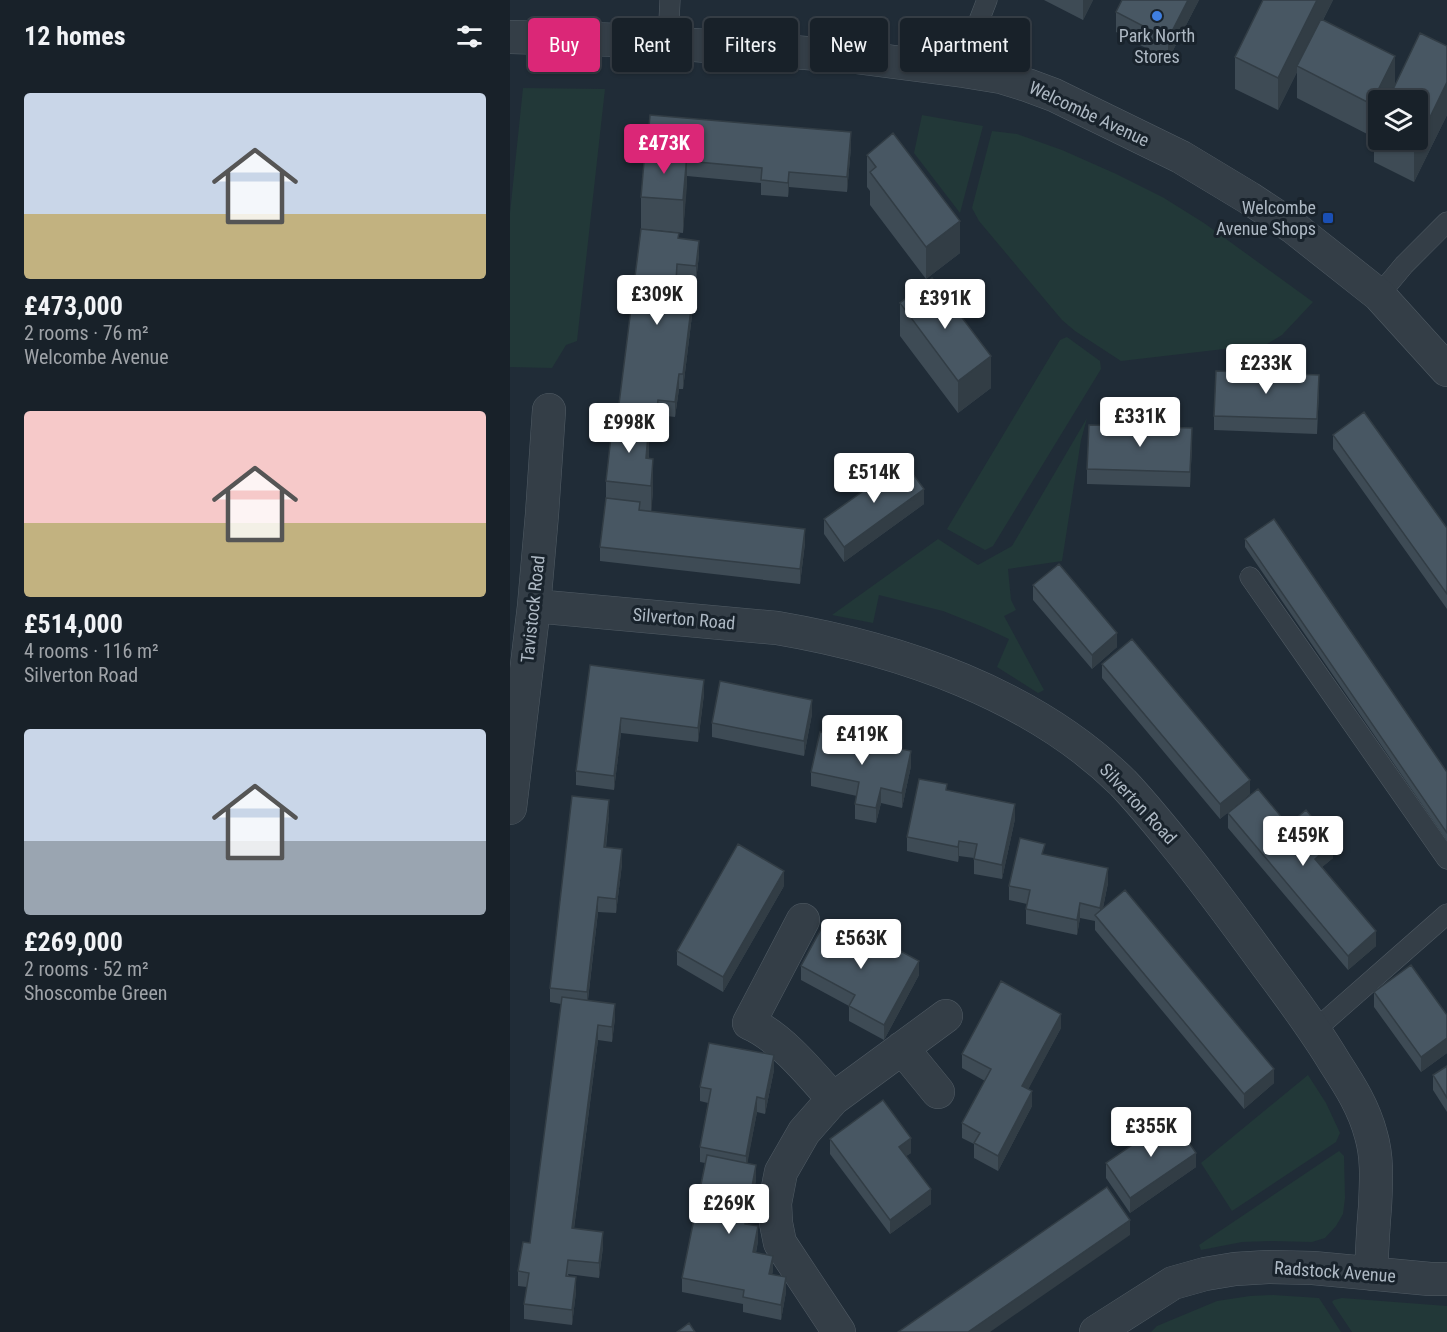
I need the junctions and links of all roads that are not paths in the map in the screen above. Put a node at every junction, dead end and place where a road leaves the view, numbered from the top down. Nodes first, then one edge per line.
1 (670, 0) edge
2 (987, 0) edge
3 (669, 18) edge
4 (980, 18) edge
5 (510, 37) edge
6 (612, 40) edge
7 (692, 45) edge
8 (900, 63) edge
9 (970, 72) edge
10 (1447, 222) edge
11 (1379, 295) junction
12 (1447, 370) edge
13 (549, 410) dead end
14 (1250, 577) dead end
15 (534, 606) junction
16 (511, 790) edge
17 (1447, 859) edge
18 (1447, 914) edge
19 (803, 920) dead end
20 (946, 1016) dead end
21 (1315, 1030) junction
22 (902, 1048) junction
23 (938, 1092) dead end
24 (833, 1099) junction
25 (1371, 1274) junction
26 (1447, 1279) edge
27 (839, 1332) edge
28 (1096, 1332) edge

1 - 3 lane
2 - 4 lane
5 - 6 street, Welcombe Avenue
7 - 8 street, Welcombe Avenue
9 - 11 street, Welcombe Avenue
10 - 11 lane
11 - 12 street, Welcombe Avenue
13 - 15 street, Tavistock Road
14 - 17 lane
15 - 16 street, Tavistock Road
15 - 21 street, Silverton Road
18 - 21 lane
19 - 24 street
20 - 22 street
21 - 25 street, Silverton Road
22 - 23 street
22 - 24 street
24 - 27 street
25 - 26 street, Radstock Avenue
25 - 28 street, Radstock Avenue

